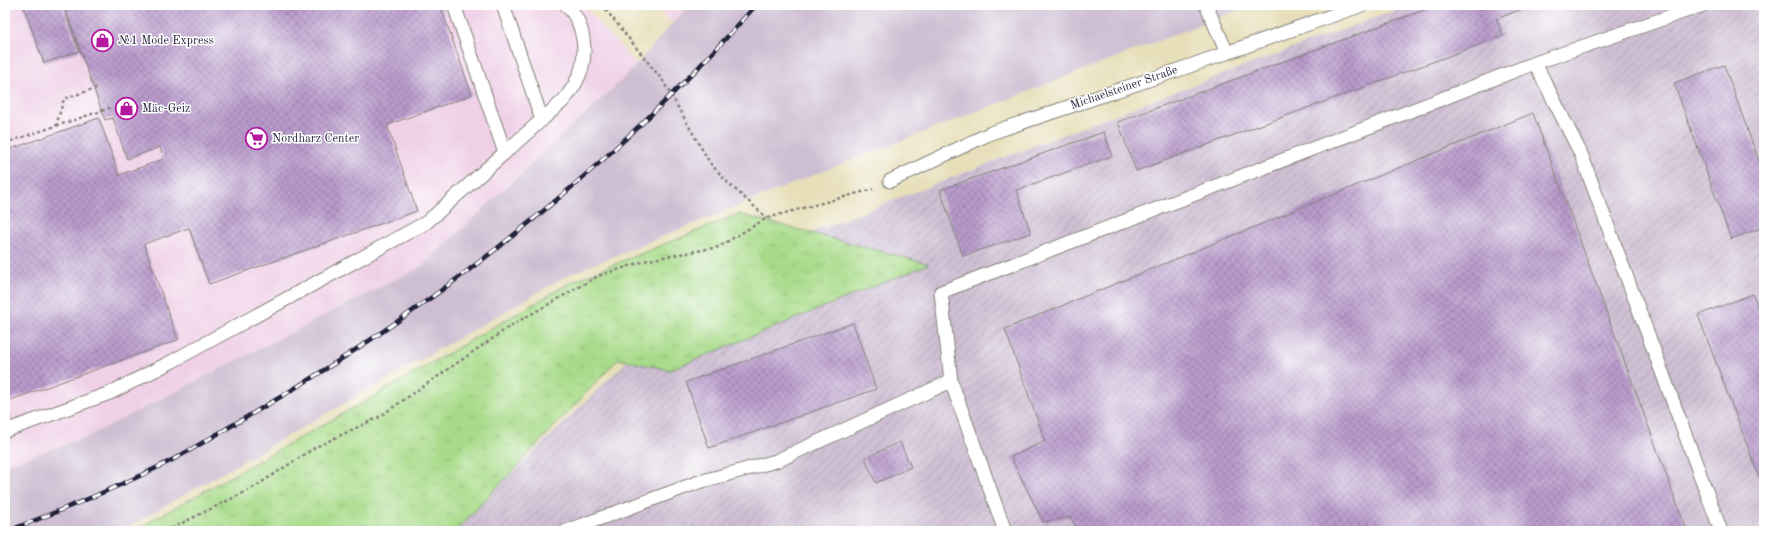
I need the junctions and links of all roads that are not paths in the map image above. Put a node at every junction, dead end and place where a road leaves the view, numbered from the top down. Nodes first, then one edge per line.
1 (454, 5) edge
2 (503, 5) edge
3 (566, 5) edge
4 (1206, 5) edge
5 (1362, 5) edge
6 (1703, 5) edge
7 (1227, 53) junction
8 (1535, 64) junction
9 (542, 120) junction
10 (505, 153) junction
11 (890, 181) road end
12 (951, 381) junction
13 (5, 431) edge
14 (566, 531) edge
15 (1005, 531) edge
16 (1721, 531) edge

1 - 10 lane
2 - 9 lane
3 - 9 lane
4 - 7 lane
5 - 7 lane, Michaelsteiner Straße
6 - 8 lane
7 - 11 lane, Michaelsteiner Straße
8 - 12 lane
8 - 16 lane
9 - 10 lane
10 - 13 lane
12 - 14 lane
12 - 15 lane

